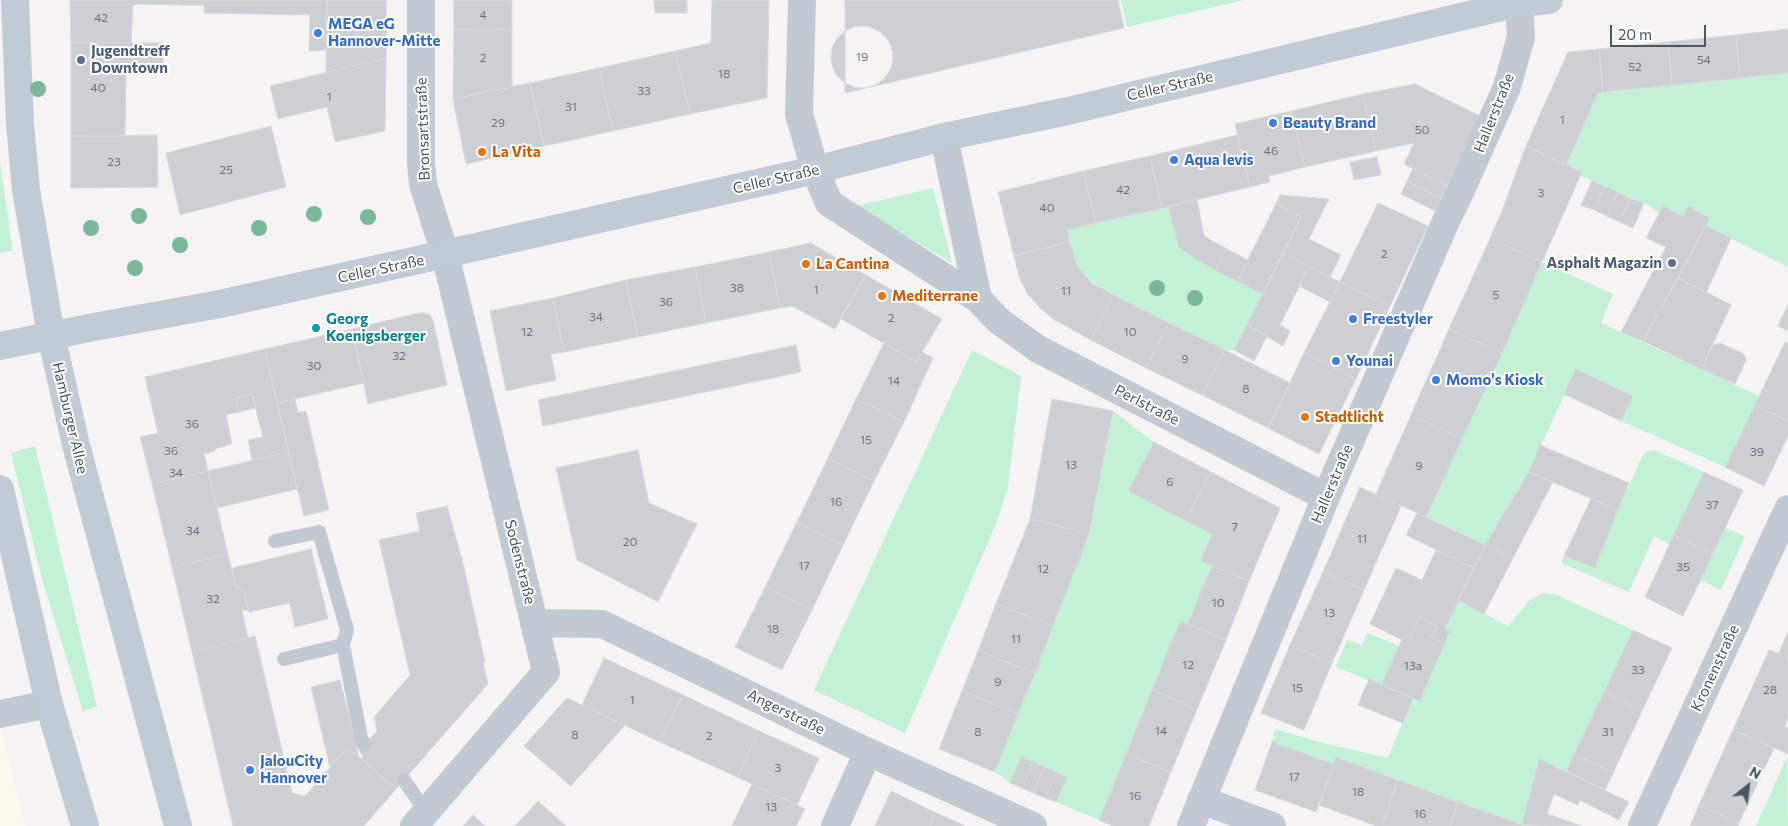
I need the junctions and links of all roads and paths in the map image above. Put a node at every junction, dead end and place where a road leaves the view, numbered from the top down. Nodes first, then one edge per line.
1 (15, 0) edge
2 (421, 0) edge
3 (802, 0) edge
4 (1549, 0) edge
5 (1519, 3) junction
6 (944, 138) junction
7 (815, 170) junction
8 (445, 254) junction
9 (978, 300) junction
10 (51, 335) junction
11 (0, 346) edge
12 (0, 489) edge
13 (1326, 497) junction
14 (1788, 509) edge
15 (275, 541) dead end
16 (534, 623) junction
17 (343, 645) junction
18 (284, 659) dead end
19 (49, 704) junction
20 (0, 714) edge
21 (364, 745) dead end
22 (868, 752) junction
23 (404, 780) dead end
24 (1201, 800) junction
25 (420, 819) edge
26 (85, 826) edge
27 (178, 826) edge
28 (835, 826) edge
29 (1033, 826) edge
30 (1191, 826) edge
31 (1272, 826) edge
32 (1642, 826) edge

1 - 10 street, Hamburger Allee
2 - 8 street, Bronsartstraße
3 - 7 street, Perlstraße
4 - 5 street, Celler Straße
5 - 6 street, Celler Straße
5 - 13 street, Hallerstraße
6 - 7 street, Celler Straße
6 - 9 street
7 - 8 street, Celler Straße
7 - 9 street, Perlstraße
8 - 10 street, Celler Straße
8 - 16 street, Sodenstraße
9 - 13 street, Perlstraße
10 - 11 street, Celler Straße
10 - 27 street, Hamburger Allee
12 - 19 street
13 - 24 street, Hallerstraße
14 - 32 street, Kronenstraße
15 - 17 lane
16 - 22 street, Angerstraße
16 - 25 street, Sodenstraße
17 - 18 lane
17 - 21 lane
19 - 20 street
19 - 26 street
22 - 28 street
22 - 29 street, Angerstraße
23 - 25 lane
24 - 30 street, Hallerstraße
24 - 31 street

